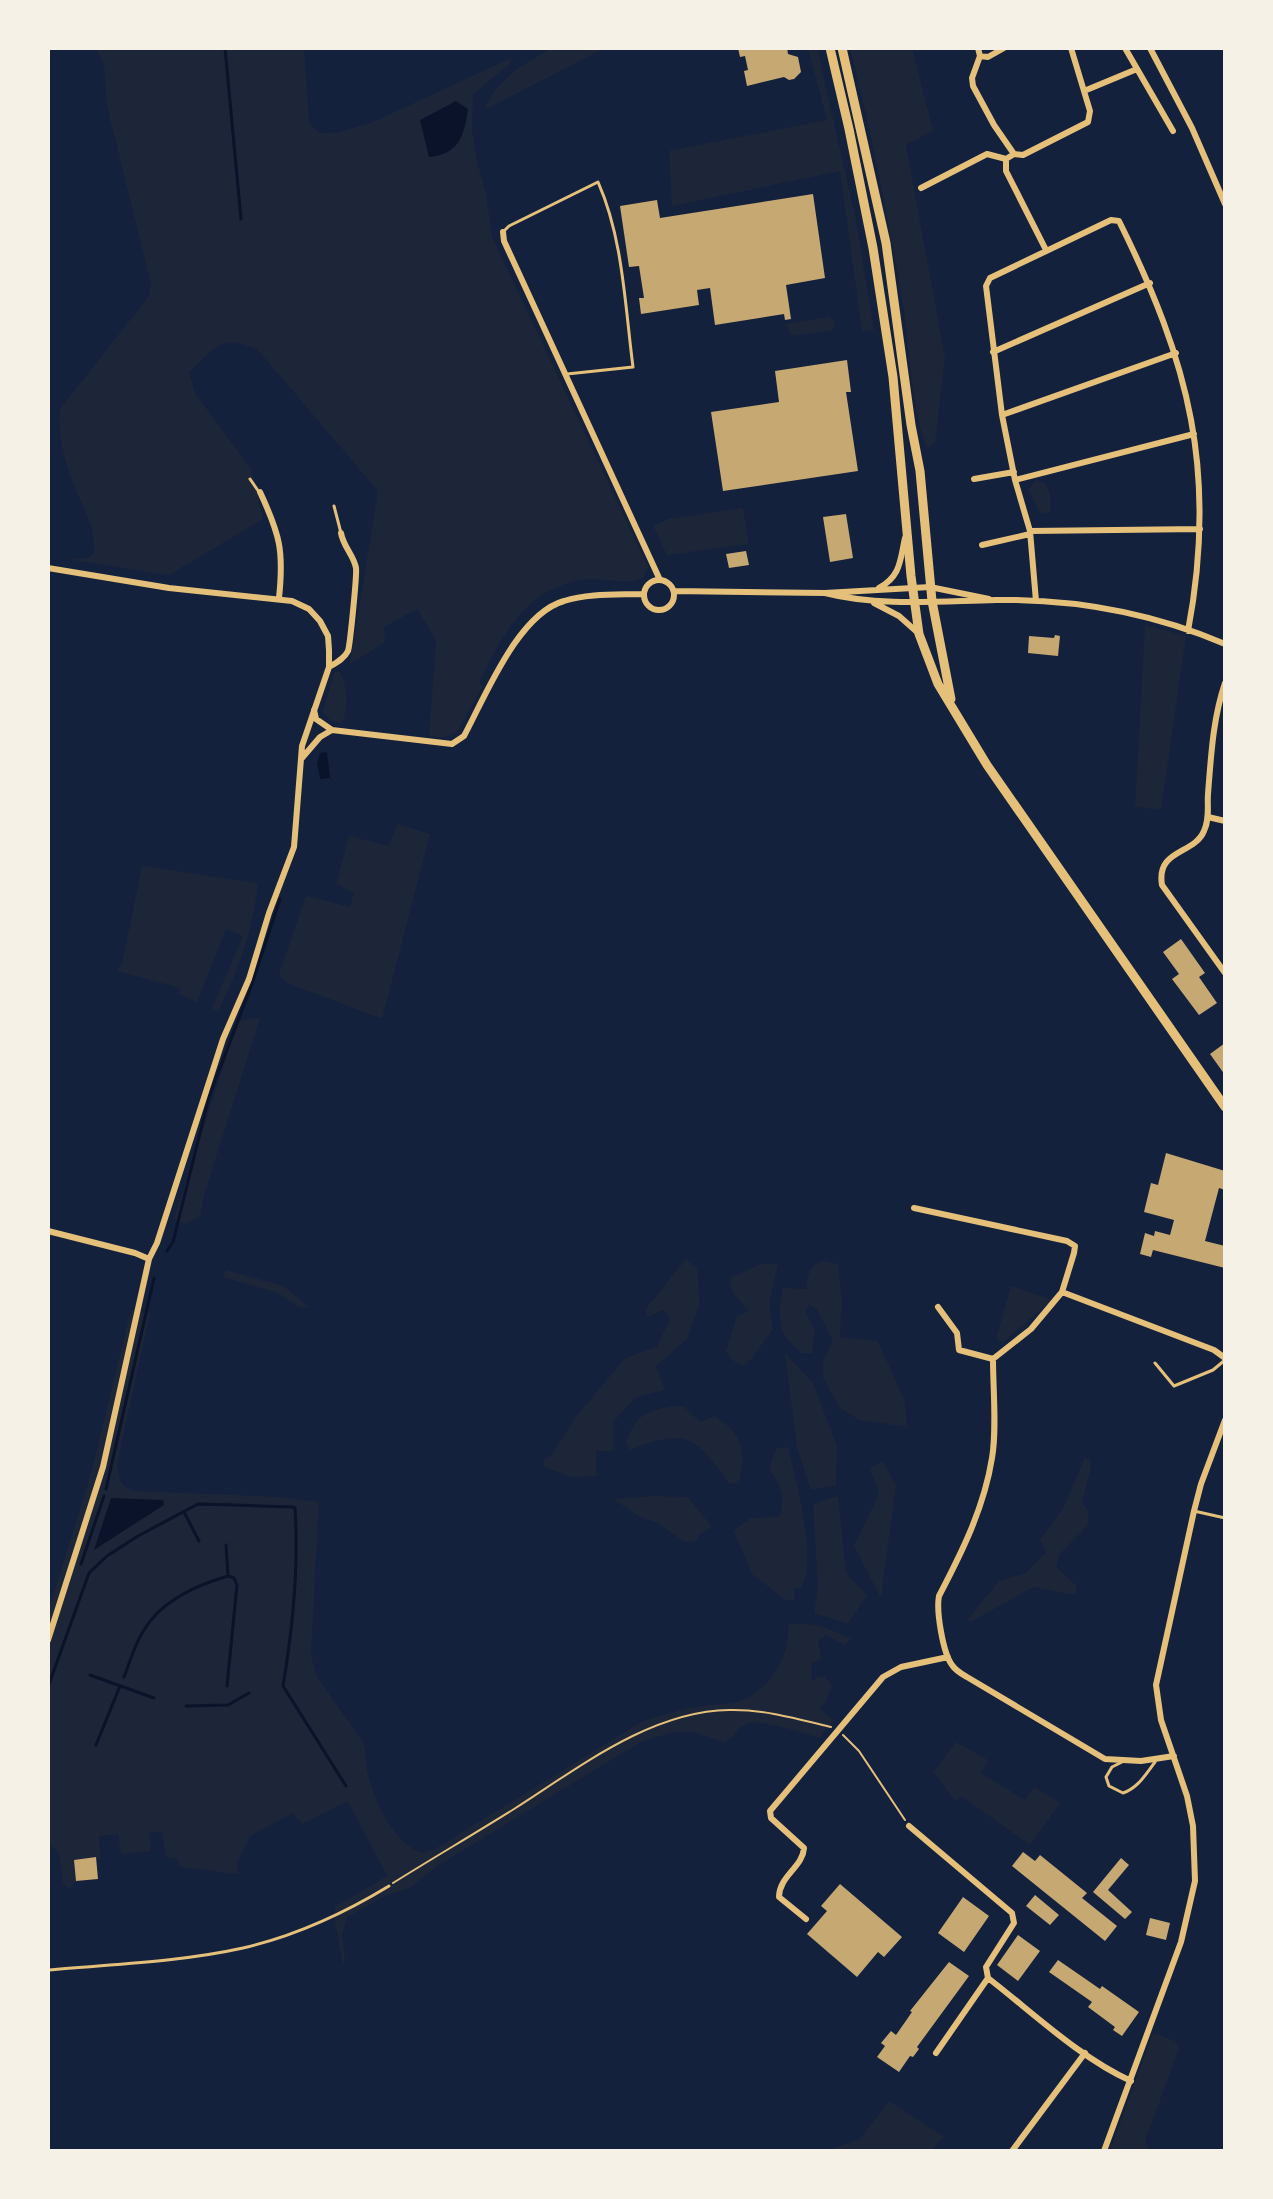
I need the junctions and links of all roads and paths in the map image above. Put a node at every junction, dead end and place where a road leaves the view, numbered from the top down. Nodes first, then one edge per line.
1 (830, 48) edge
2 (842, 48) edge
3 (1004, 48) edge
4 (1071, 48) edge
5 (1125, 48) edge
6 (1150, 48) edge
7 (979, 52) edge
8 (1137, 69) junction
9 (1084, 91) junction
10 (1173, 131) dead end
11 (1014, 154) junction
12 (1006, 159) junction
13 (921, 188) dead end
14 (1225, 204) edge
15 (503, 232) joint
16 (1046, 250) junction
17 (1150, 283) junction
18 (993, 352) junction
19 (1176, 353) junction
20 (567, 374) junction
21 (1002, 415) junction
22 (1194, 434) junction
23 (1014, 476) junction
24 (250, 479) dead end
25 (974, 479) dead end
26 (260, 492) joint
27 (334, 506) dead end
28 (1200, 529) junction
29 (907, 530) junction
30 (341, 533) joint
31 (1030, 533) junction
32 (982, 545) dead end
33 (48, 568) edge
34 (660, 580) junction
35 (930, 587) junction
36 (913, 589) junction
37 (876, 590) junction
38 (674, 591) junction
39 (825, 593) junction
40 (644, 594) junction
41 (279, 598) junction
42 (993, 600) junction
43 (871, 601) junction
44 (932, 601) junction
45 (1036, 601) junction
46 (915, 602) junction
47 (1188, 631) junction
48 (919, 634) junction
49 (1225, 644) edge
50 (329, 667) junction
51 (1225, 683) edge
52 (951, 702) junction
53 (314, 710) junction
54 (332, 730) junction
55 (302, 758) junction
56 (1208, 817) junction
57 (1225, 821) edge
58 (1225, 973) edge
59 (1225, 1107) edge
60 (914, 1208) dead end
61 (48, 1231) edge
62 (149, 1259) junction
63 (1062, 1292) junction
64 (938, 1307) dead end
65 (993, 1359) junction
66 (1225, 1359) edge
67 (1155, 1363) dead end
68 (1225, 1420) edge
69 (1194, 1511) junction
70 (1225, 1518) edge
71 (48, 1640) edge
72 (948, 1657) junction
73 (825, 1726) dead end
74 (859, 1751) dead end
75 (1174, 1756) junction
76 (1157, 1759) junction
77 (1124, 1761) junction
78 (909, 1826) joint
79 (397, 1881) dead end
80 (389, 1886) dead end
81 (806, 1919) dead end
82 (48, 1970) edge
83 (988, 1978) junction
84 (936, 2053) dead end
85 (1085, 2053) junction
86 (1131, 2081) junction
87 (1012, 2151) edge
88 (1104, 2151) edge

1 - 29 main road
2 - 35 main road
3 - 7 street
4 - 9 street
5 - 8 street
6 - 14 street
7 - 11 street
8 - 9 street
8 - 10 street
9 - 11 street
11 - 12 street
12 - 13 street
12 - 16 street
15 - 20 street
15 - 20 lane
16 - 17 street
16 - 18 street
17 - 18 street
17 - 19 street
18 - 21 street
19 - 21 street
19 - 22 street
20 - 34 street
21 - 23 street
22 - 23 street
22 - 28 street
23 - 25 street
23 - 31 street
24 - 26 lane
26 - 41 street
27 - 30 lane
28 - 31 street
28 - 47 street
29 - 36 main road
29 - 37 street
30 - 50 street
31 - 32 street
31 - 45 street
33 - 41 street
34 - 38 street
34 - 40 street
35 - 36 street
35 - 42 street
35 - 44 main road
36 - 37 street
36 - 46 main road
37 - 39 street
38 - 39 street
38 - 40 street
39 - 43 street
40 - 54 street
41 - 50 street
42 - 44 street
42 - 45 street
43 - 46 street
43 - 48 street
44 - 46 street
44 - 52 main road
45 - 47 street
46 - 48 main road
47 - 49 street
48 - 52 main road
50 - 53 street
51 - 56 street
52 - 59 main road
53 - 54 street
53 - 55 street
54 - 55 street
55 - 62 street
56 - 57 street
56 - 58 street
60 - 63 street
61 - 62 street
62 - 71 street
63 - 65 street
63 - 66 street
64 - 65 street
65 - 72 street
66 - 67 lane
68 - 69 street
69 - 70 lane
69 - 75 street
72 - 77 street
72 - 81 street
73 - 79 path
74 - 78 path
75 - 76 street
75 - 86 street
76 - 77 street
76 - 77 lane
78 - 83 street
80 - 82 lane
83 - 84 street
83 - 85 street
85 - 86 street
85 - 87 street
86 - 88 street

